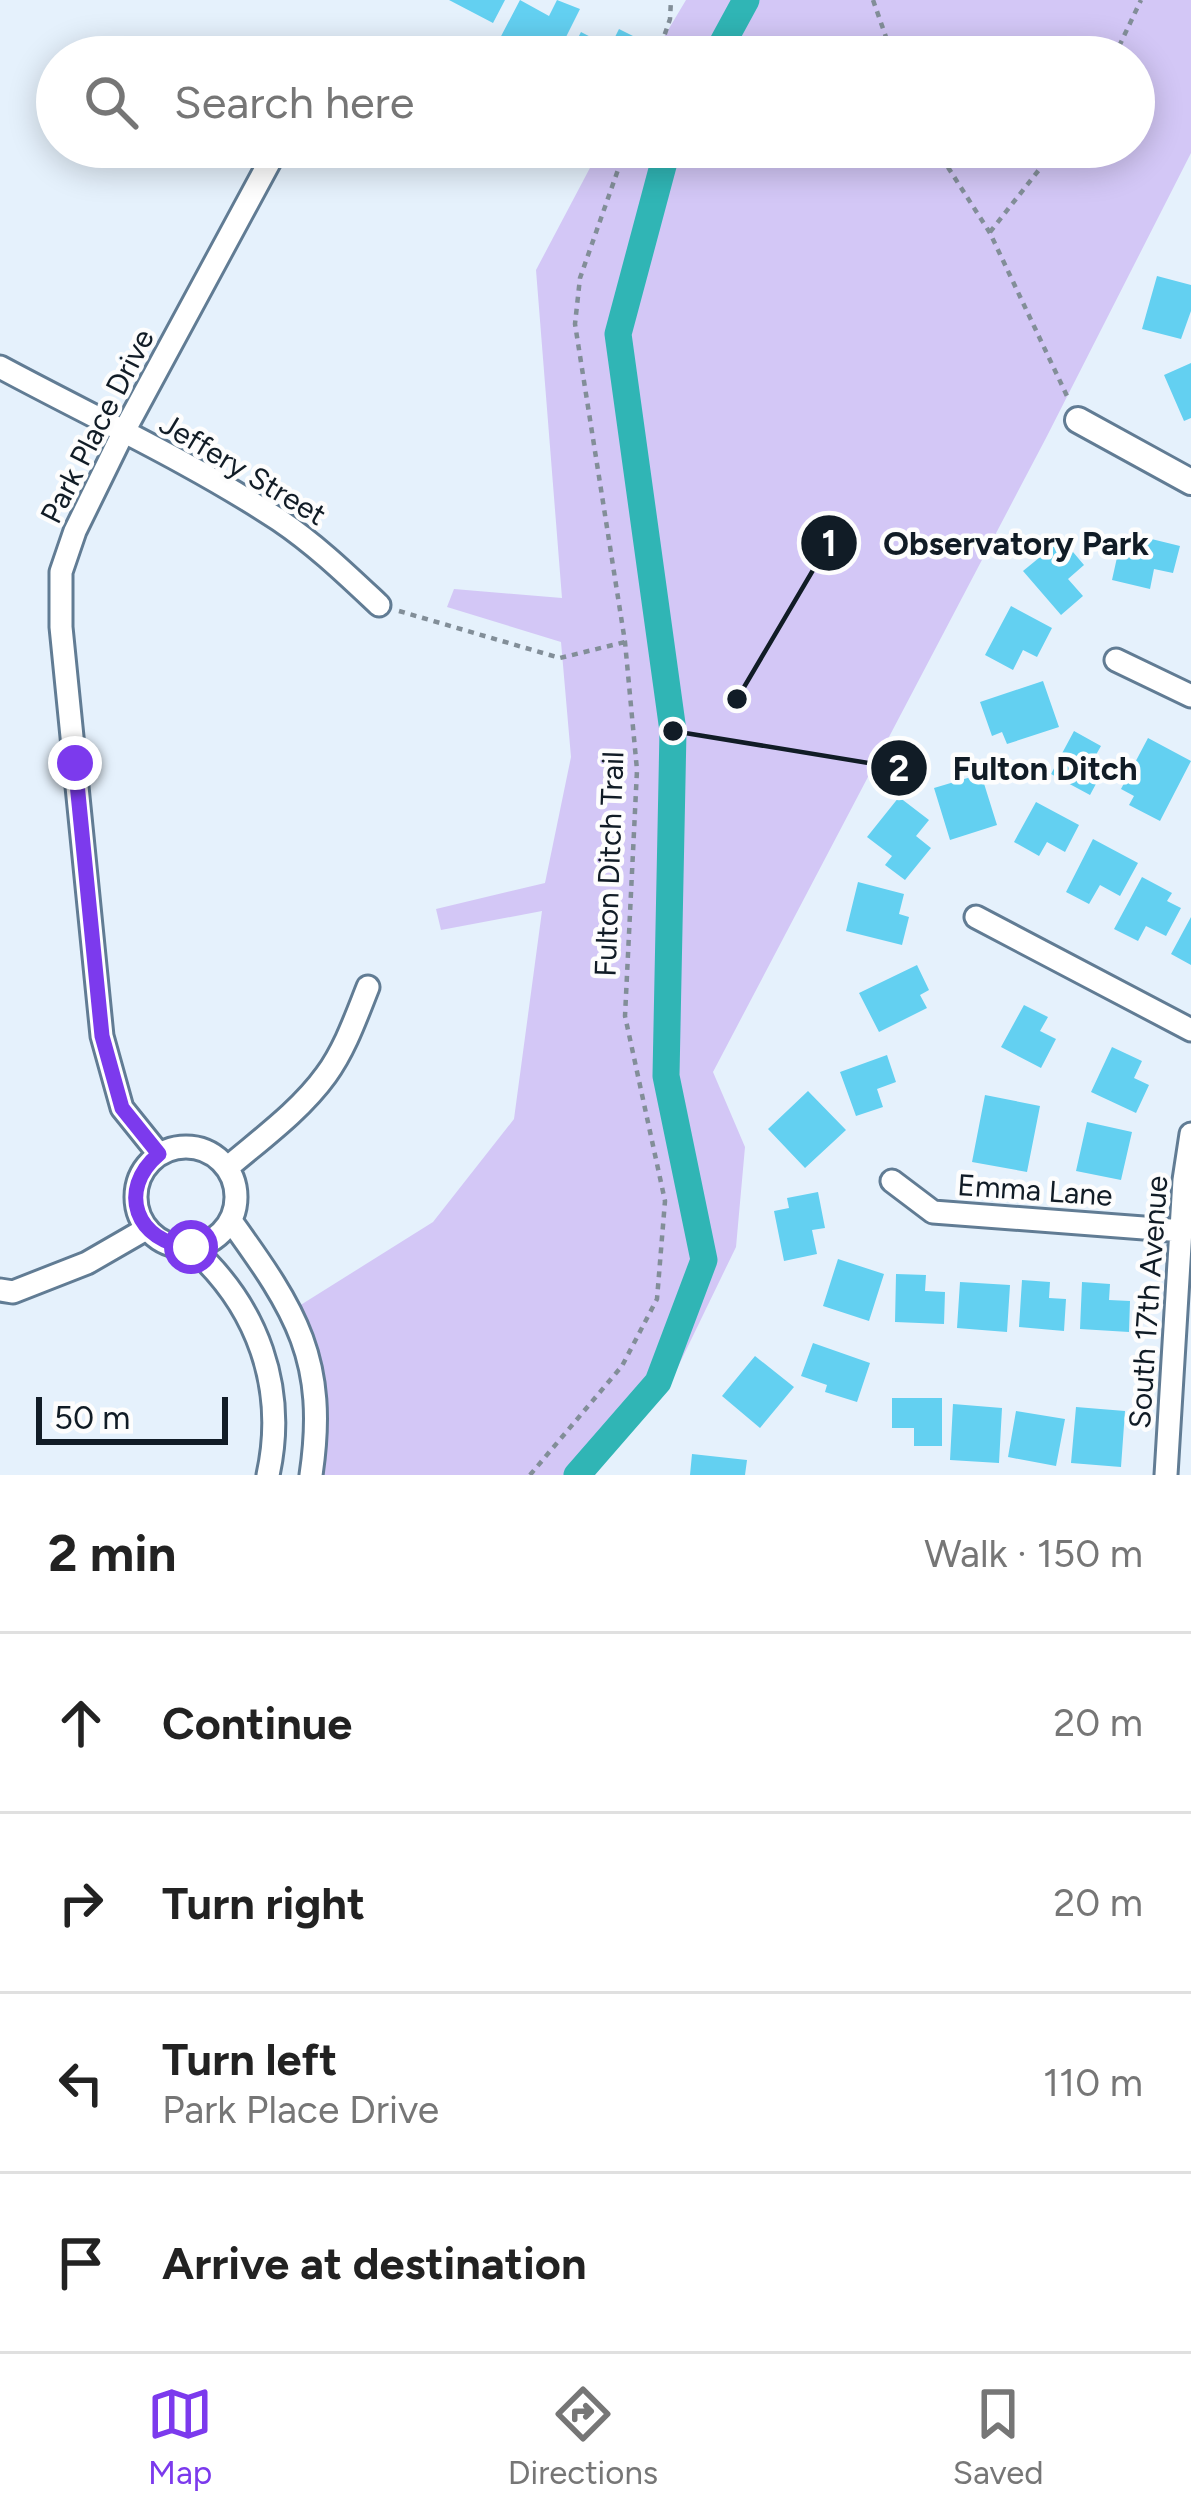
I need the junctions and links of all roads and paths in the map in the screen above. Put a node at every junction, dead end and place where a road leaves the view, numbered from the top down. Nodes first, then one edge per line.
1 (671, 0) edge
2 (873, 0) edge
3 (1142, 0) edge
4 (664, 36) edge
5 (886, 36) edge
6 (1124, 36) edge
7 (266, 168) edge
8 (619, 168) edge
9 (948, 168) edge
10 (1041, 168) edge
11 (990, 233) junction
12 (0, 368) edge
13 (1078, 419) joint
14 (123, 433) junction
15 (1191, 482) edge
16 (379, 605) joint
17 (625, 642) junction
18 (1116, 660) dead end
19 (1191, 696) edge
20 (976, 916) dead end
21 (368, 987) dead end
22 (1191, 1030) edge
23 (1191, 1134) edge
24 (159, 1154) junction
25 (227, 1168) junction
26 (892, 1180) dead end
27 (231, 1221) junction
28 (146, 1228) junction
29 (1184, 1231) junction
30 (191, 1247) junction
31 (0, 1290) edge
32 (268, 1475) edge
33 (311, 1475) edge
34 (530, 1475) edge
35 (1166, 1475) edge

1 - 4 path
2 - 5 path
3 - 6 path
7 - 14 street, Park Place Drive
8 - 17 path, Fulton Ditch Trail
9 - 11 path
10 - 11 path
11 - 13 path
12 - 14 street, Jeffery Street
13 - 15 street
14 - 16 street, Jeffery Street
14 - 24 street, Park Place Drive
16 - 17 path
17 - 34 path, Fulton Ditch Trail
18 - 19 street
20 - 22 street
21 - 25 street
23 - 29 street, South 17th Avenue
24 - 25 street
24 - 28 street
25 - 27 street
26 - 29 street, Emma Lane
27 - 30 street
27 - 33 street
28 - 30 street
28 - 31 street
29 - 35 street, South 17th Avenue
30 - 32 street

